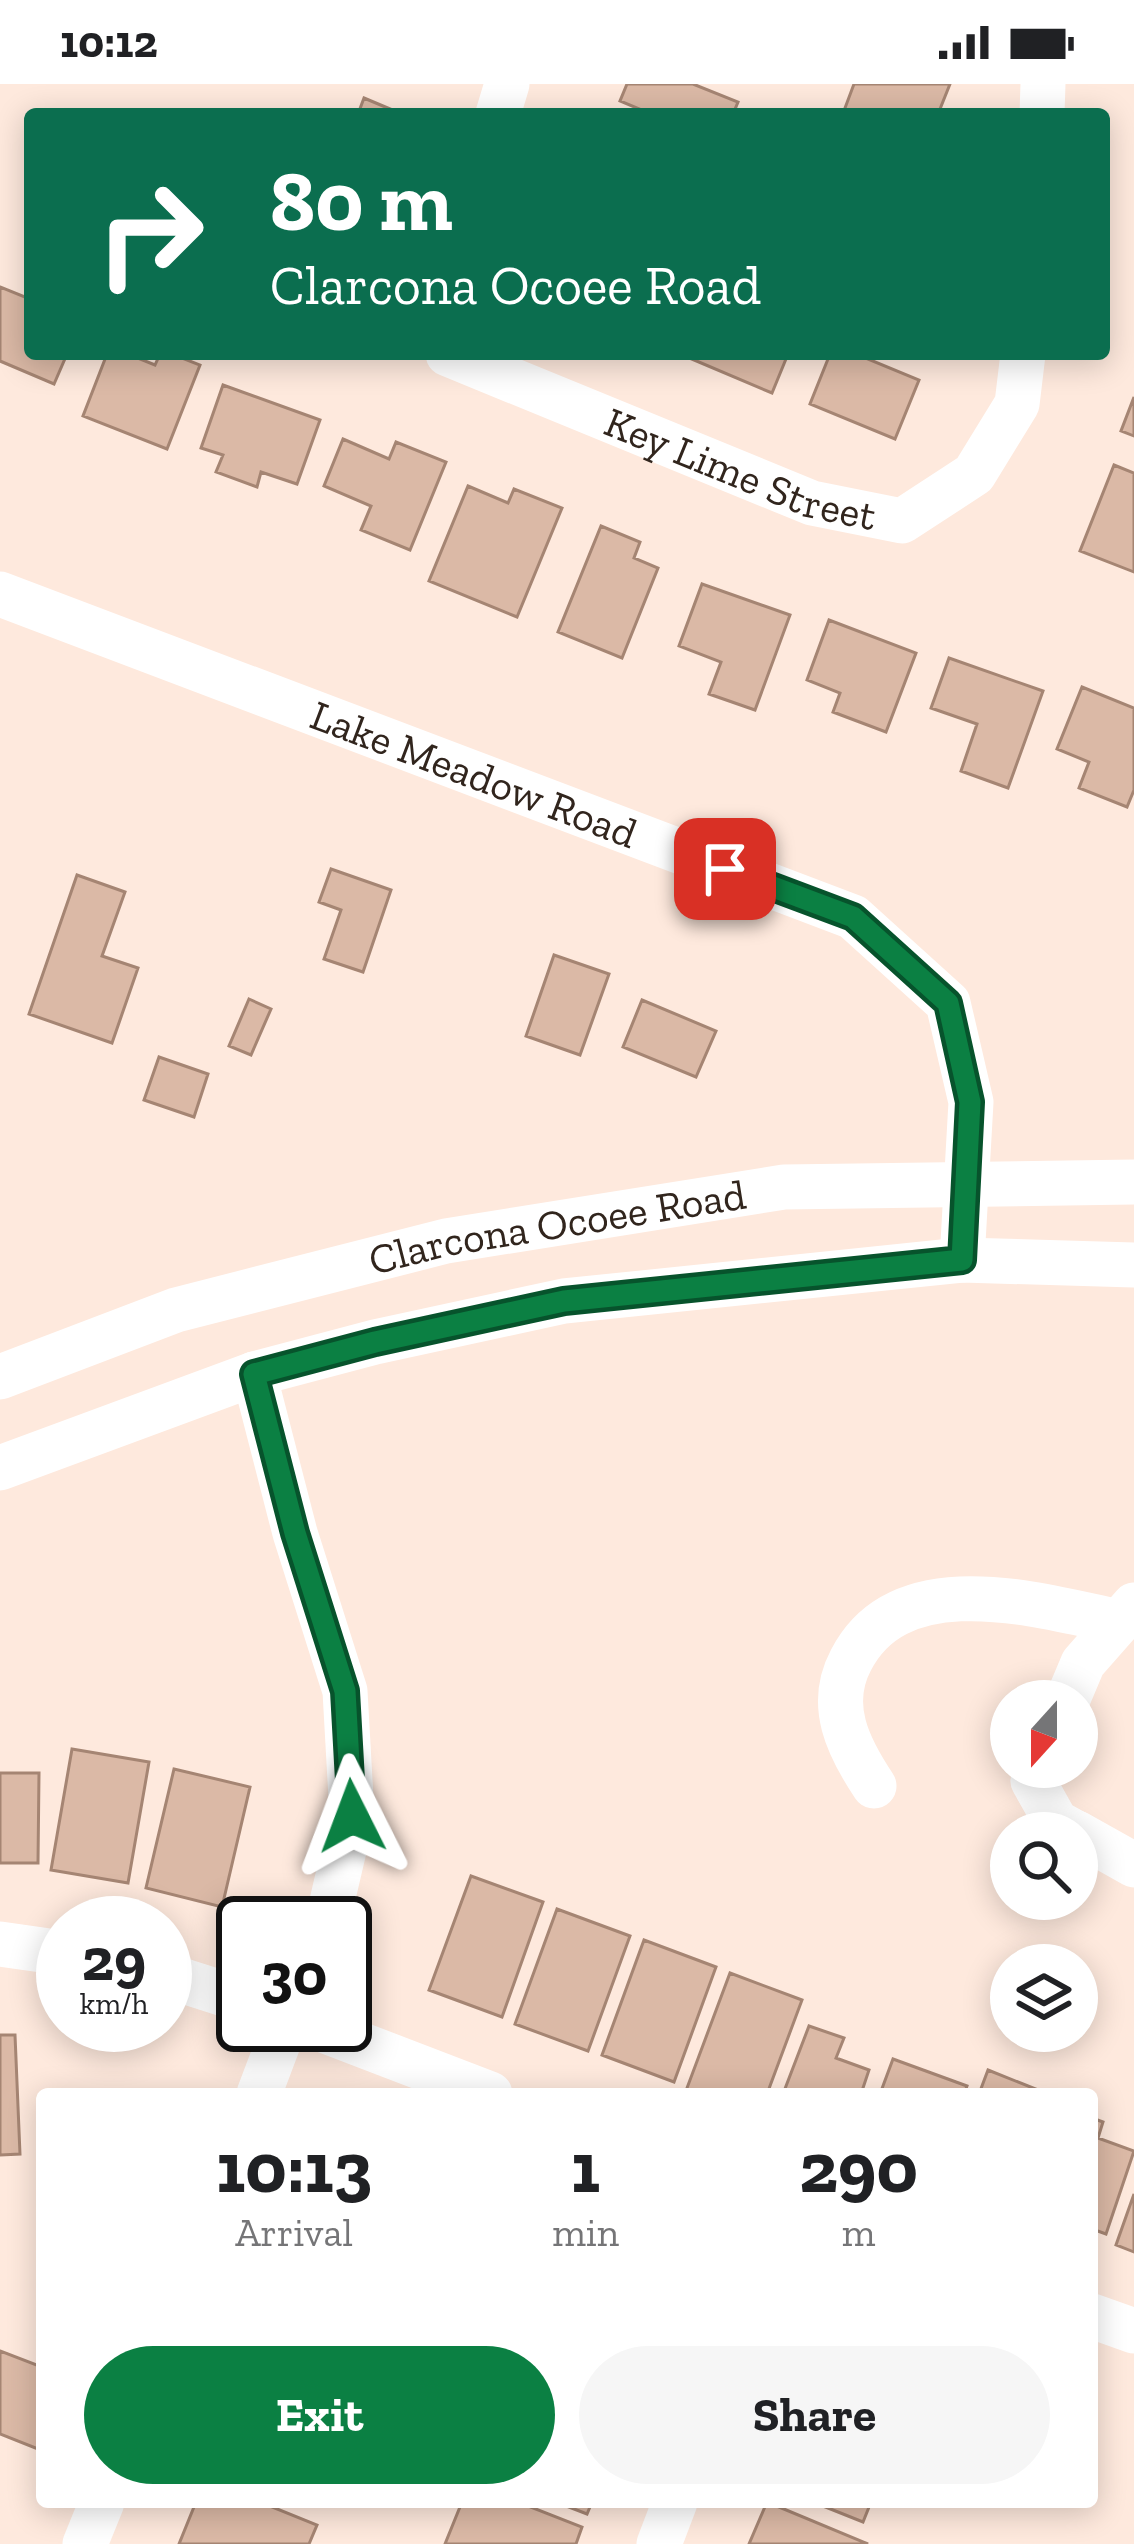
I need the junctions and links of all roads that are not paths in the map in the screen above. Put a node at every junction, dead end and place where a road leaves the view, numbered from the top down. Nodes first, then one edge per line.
1 (463, 360) edge
2 (1022, 360) edge
3 (0, 594) edge
4 (966, 1182) junction
5 (1134, 1182) edge
6 (962, 1260) junction
7 (1134, 1265) edge
8 (254, 1374) junction
9 (0, 1377) edge
10 (0, 1468) edge
11 (1126, 1614) edge
12 (1076, 1680) edge
13 (874, 1786) dead end
14 (1098, 1845) edge
15 (1134, 1865) edge
16 (333, 1896) edge
17 (0, 1944) edge
18 (36, 1949) edge
19 (372, 2049) edge
20 (275, 2052) edge
21 (261, 2088) edge
22 (474, 2088) edge
23 (1098, 2318) edge
24 (1134, 2331) edge
25 (100, 2508) edge
26 (673, 2508) edge
27 (86, 2544) edge
28 (659, 2544) edge

1 - 2 street, Key Lime Street
3 - 4 street, Lake Meadow Road
4 - 5 street, Clarcona Ocoee Road
4 - 6 street, Lake Meadow Road
4 - 9 street, Clarcona Ocoee Road
6 - 7 street, Clarcona Ocoee Road
6 - 8 street, Clarcona Ocoee Road
8 - 10 street, Clarcona Ocoee Road
8 - 16 street
11 - 12 street
11 - 13 street
14 - 15 street
17 - 18 street
19 - 22 street
20 - 21 street
23 - 24 street
25 - 27 street
26 - 28 street

